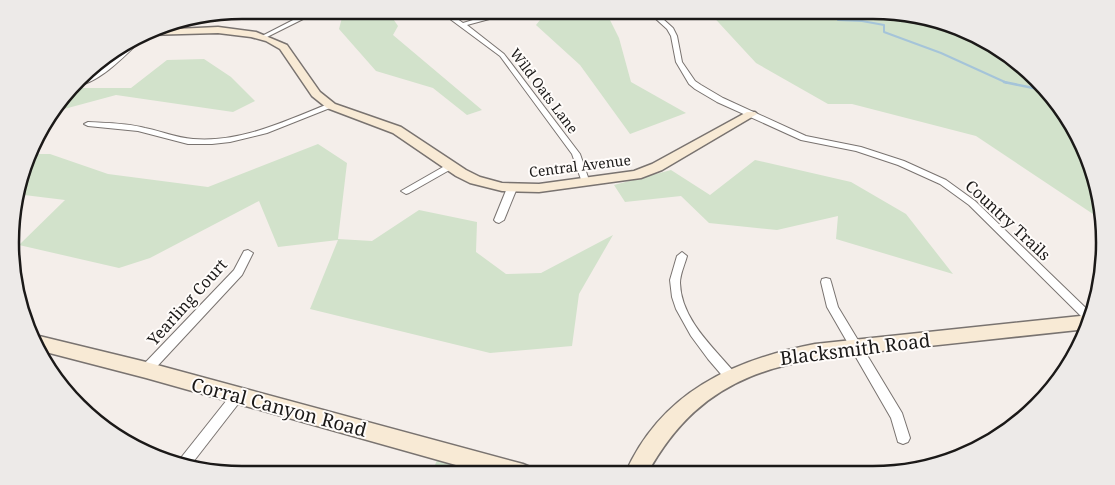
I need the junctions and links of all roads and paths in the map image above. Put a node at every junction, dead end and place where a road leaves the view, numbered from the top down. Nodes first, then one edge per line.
1 (299, 19) edge
2 (454, 19) edge
3 (481, 19) edge
4 (660, 19) edge
5 (461, 24) junction
6 (167, 33) edge
7 (263, 37) junction
8 (127, 51) edge
9 (90, 78) edge
10 (330, 106) junction
11 (750, 114) junction
12 (88, 124) dead end
13 (450, 166) junction
14 (586, 183) junction
15 (512, 188) junction
16 (406, 191) dead end
17 (499, 220) dead end
18 (248, 253) dead end
19 (682, 256) dead end
20 (826, 282) dead end
21 (1084, 314) edge
22 (1081, 322) edge
23 (856, 346) junction
24 (46, 349) edge
25 (146, 370) junction
26 (730, 376) junction
27 (238, 395) junction
28 (903, 438) dead end
29 (187, 459) edge
30 (494, 466) edge
31 (641, 466) edge

1 - 7 street
2 - 5 street, Wild Oats Lane
3 - 5 street
4 - 11 street, Country Trails
5 - 14 street, Wild Oats Lane
6 - 7 street, Central Avenue
7 - 10 street, Central Avenue
8 - 9 street
10 - 12 street
10 - 13 street, Central Avenue
11 - 14 street, Central Avenue
11 - 21 street, Country Trails
13 - 15 street, Central Avenue
13 - 16 street
14 - 15 street, Central Avenue
15 - 17 street
18 - 25 street, Yearling Court
19 - 26 street
20 - 23 street
22 - 23 street, Blacksmith Road
23 - 26 street, Blacksmith Road
23 - 28 street
24 - 25 street, Corral Canyon Road
25 - 27 street, Corral Canyon Road
26 - 31 street, Blacksmith Road
27 - 29 street
27 - 30 street, Corral Canyon Road

